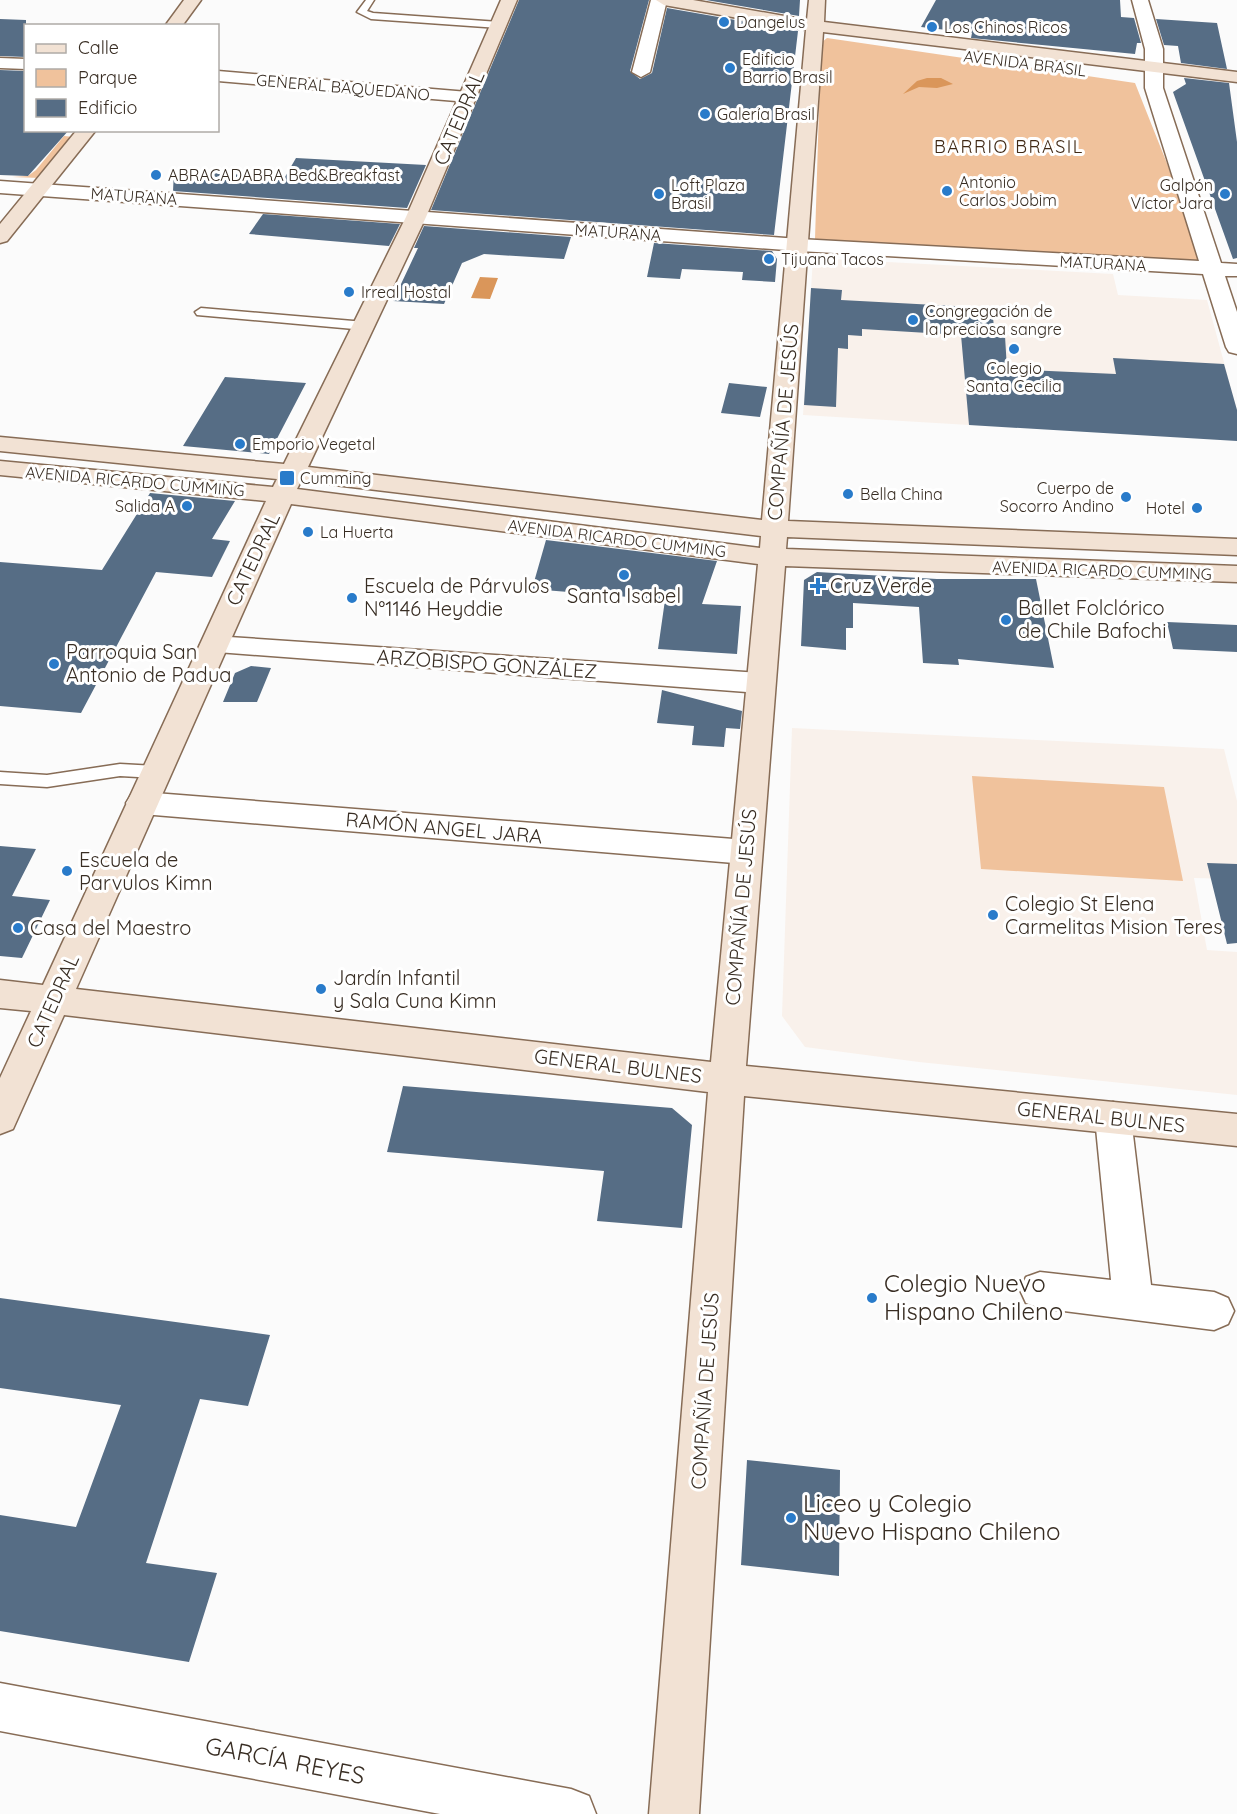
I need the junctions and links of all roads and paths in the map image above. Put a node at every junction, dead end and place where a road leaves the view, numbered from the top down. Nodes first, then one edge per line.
1 (193, 0) edge
2 (370, 0) edge
3 (509, 0) edge
4 (659, 0) edge
5 (664, 0) edge
6 (817, 0) edge
7 (1140, 0) edge
8 (175, 24) edge
9 (499, 24) junction
10 (814, 26) junction
11 (0, 63) edge
12 (24, 64) edge
13 (641, 72) dead end
14 (1154, 74) junction
15 (219, 76) edge
16 (1237, 77) edge
17 (1237, 88) edge
18 (468, 97) junction
19 (85, 132) edge
20 (0, 187) edge
21 (39, 189) junction
22 (416, 217) junction
23 (0, 237) edge
24 (799, 245) junction
25 (1214, 269) junction
26 (1237, 270) edge
27 (201, 312) dead end
28 (365, 326) junction
29 (1237, 347) edge
30 (0, 444) edge
31 (0, 468) edge
32 (288, 484) junction
33 (773, 529) junction
34 (1062, 541) junction
35 (1237, 547) edge
36 (770, 557) junction
37 (1067, 569) junction
38 (1237, 574) edge
39 (214, 645) junction
40 (760, 683) junction
41 (156, 772) junction
42 (0, 778) edge
43 (142, 803) junction
44 (746, 852) junction
45 (0, 994) edge
46 (54, 1000) junction
47 (727, 1079) junction
48 (0, 1118) edge
49 (1113, 1118) junction
50 (1237, 1130) edge
51 (1040, 1290) dead end
52 (1133, 1301) junction
53 (1214, 1311) dead end
54 (0, 1707) edge
55 (570, 1814) edge
56 (674, 1814) edge

1 - 8 main road
2 - 9 lane
3 - 9 main road, CATEDRAL
4 - 13 street
5 - 10 main road, AVENIDA BRASIL
6 - 10 main road, COMPAÑÍA DE JESÚS
7 - 14 street
9 - 18 main road, CATEDRAL
10 - 14 main road, AVENIDA BRASIL
10 - 24 main road, COMPAÑÍA DE JESÚS
11 - 12 street
14 - 16 main road, AVENIDA BRASIL
14 - 17 main road, AVENIDA BRASIL
14 - 25 street
15 - 18 street, GENERAL BAQUEDANO
18 - 22 main road, CATEDRAL
19 - 21 main road
20 - 21 street, MATURANA
21 - 22 street, MATURANA
21 - 23 main road
22 - 24 street, MATURANA
22 - 28 main road, CATEDRAL
24 - 25 street, MATURANA
24 - 33 main road, COMPAÑÍA DE JESÚS
25 - 26 street, MATURANA
25 - 29 street
27 - 28 lane
28 - 32 main road, CATEDRAL
30 - 32 main road, AVENIDA RICARDO CUMMING
31 - 32 main road, AVENIDA RICARDO CUMMING
32 - 33 main road, AVENIDA RICARDO CUMMING
32 - 36 main road, AVENIDA RICARDO CUMMING
32 - 39 main road, CATEDRAL
33 - 34 main road, AVENIDA RICARDO CUMMING
33 - 36 main road, COMPAÑÍA DE JESÚS
34 - 35 main road, AVENIDA RICARDO CUMMING
34 - 37 main road
36 - 37 main road, AVENIDA RICARDO CUMMING
36 - 40 main road, COMPAÑÍA DE JESÚS
37 - 38 main road, AVENIDA RICARDO CUMMING
39 - 40 street, ARZOBISPO GONZÁLEZ
39 - 41 main road, CATEDRAL
40 - 44 main road, COMPAÑÍA DE JESÚS
41 - 42 lane
41 - 43 main road, CATEDRAL
43 - 44 street, RAMÓN ANGEL JARA
43 - 46 main road, CATEDRAL
44 - 47 main road, COMPAÑÍA DE JESÚS
45 - 46 main road, GENERAL BULNES
46 - 47 main road, GENERAL BULNES
46 - 48 main road, CATEDRAL
47 - 49 main road, GENERAL BULNES
47 - 56 main road, COMPAÑÍA DE JESÚS
49 - 50 main road, GENERAL BULNES
49 - 52 street
51 - 52 street
52 - 53 street
54 - 55 street, GARCÍA REYES

